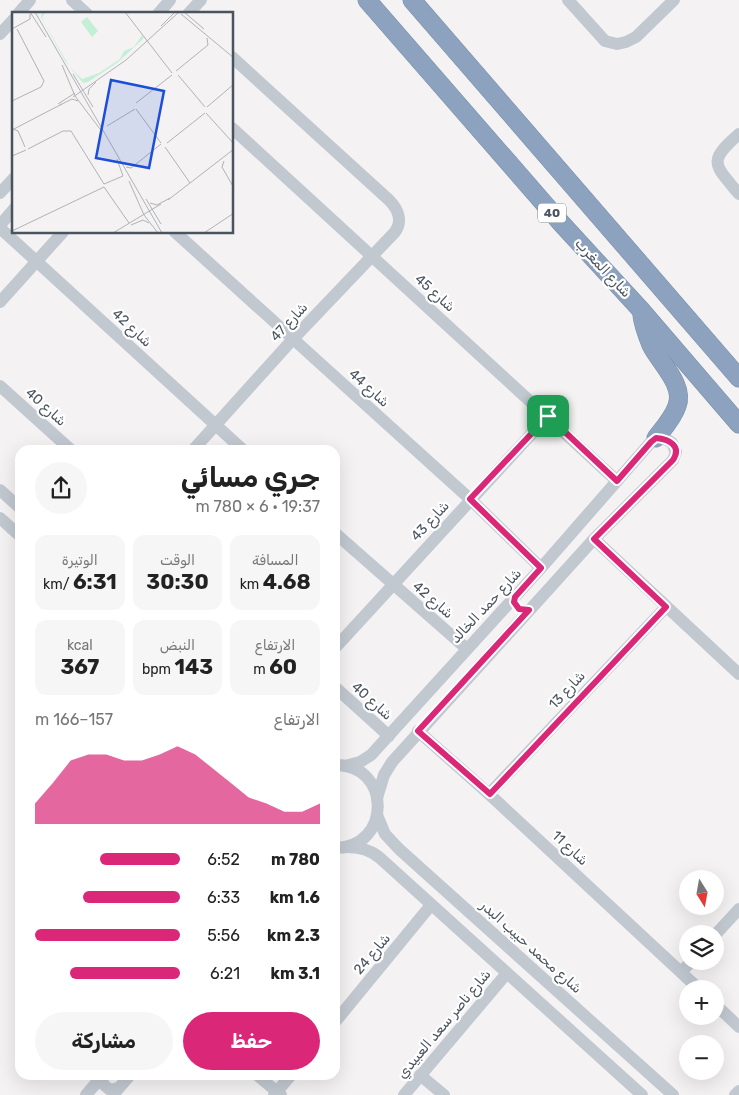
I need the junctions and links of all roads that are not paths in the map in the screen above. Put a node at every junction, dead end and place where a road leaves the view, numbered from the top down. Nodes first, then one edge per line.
1 (30, 0) edge
2 (72, 0) edge
3 (170, 0) edge
4 (201, 0) edge
5 (367, 0) edge
6 (412, 0) edge
7 (421, 0) edge
8 (568, 0) edge
9 (674, 0) edge
10 (20, 12) edge
11 (85, 12) edge
12 (160, 12) edge
13 (190, 12) edge
14 (12, 21) edge
15 (0, 34) edge
16 (234, 59) edge
17 (481, 79) junction
18 (234, 130) edge
19 (739, 134) edge
20 (12, 180) edge
21 (0, 193) edge
22 (739, 194) edge
23 (12, 211) edge
24 (0, 226) edge
25 (61, 234) edge
26 (177, 234) edge
27 (372, 256) junction
28 (36, 260) junction
29 (0, 302) edge
30 (641, 310) junction
31 (293, 339) junction
32 (739, 378) edge
33 (0, 386) edge
34 (548, 416) junction
35 (739, 424) edge
36 (215, 425) junction
37 (656, 438) junction
38 (65, 445) edge
39 (197, 445) edge
40 (237, 445) edge
41 (617, 481) junction
42 (1, 492) edge
43 (470, 499) junction
44 (15, 504) edge
45 (0, 518) edge
46 (15, 532) edge
47 (340, 537) edge
48 (594, 539) junction
49 (541, 568) junction
50 (392, 584) junction
51 (515, 597) junction
52 (666, 607) junction
53 (529, 610) junction
54 (495, 618) junction
55 (510, 631) junction
56 (340, 642) edge
57 (467, 649) junction
58 (739, 674) edge
59 (340, 692) edge
60 (418, 731) junction
61 (389, 736) junction
62 (340, 765) edge
63 (490, 794) junction
64 (378, 798) junction
65 (377, 815) junction
66 (340, 847) edge
67 (340, 848) edge
68 (399, 849) junction
69 (384, 862) junction
70 (432, 906) junction
71 (739, 909) edge
72 (724, 925) edge
73 (682, 972) joint
74 (507, 973) junction
75 (690, 980) edge
76 (564, 998) junction
77 (548, 1010) junction
78 (580, 1012) junction
79 (724, 1013) edge
80 (340, 1016) edge
81 (566, 1026) junction
82 (739, 1027) edge
83 (420, 1076) junction
84 (98, 1080) edge
85 (103, 1080) edge
86 (126, 1080) edge
87 (262, 1080) edge
88 (287, 1080) edge
89 (739, 1091) edge
90 (116, 1092) edge
91 (277, 1094) edge
92 (87, 1095) edge
93 (96, 1095) edge
94 (404, 1095) edge
95 (444, 1095) edge
96 (642, 1095) edge
97 (673, 1095) edge
98 (735, 1095) edge

1 - 10 street
2 - 11 street
3 - 12 street
4 - 13 street
5 - 30 highway, شارع المغرب / 40
6 - 17 highway, شارع المغرب / 40
7 - 17 street
8 - 9 street
14 - 15 street
16 - 27 street, شارع 47
17 - 32 highway, شارع المغرب / 40
18 - 27 street, شارع 45
19 - 22 street
20 - 21 street
23 - 24 street
24 - 28 street, شارع 42
25 - 28 street
26 - 31 street, شارع 44
27 - 31 street, شارع 47
27 - 34 street, شارع 45
28 - 29 street
28 - 36 street, شارع 42
30 - 35 highway, شارع المغرب / 40
30 - 37 highway
31 - 36 street, شارع 47
31 - 43 street, شارع 44
33 - 38 street, شارع 40
34 - 41 street, شارع 45
34 - 43 street, شارع 43
36 - 39 street, شارع 47
36 - 40 street, شارع 42
37 - 41 street, شارع حمد الخالد
37 - 48 street
41 - 49 street, شارع حمد الخالد
42 - 44 street
43 - 49 street, شارع 44
43 - 50 street, شارع 43
45 - 46 street
47 - 50 street, شارع 42
48 - 52 street
48 - 53 street
49 - 51 street, شارع حمد الخالد
50 - 56 street, شارع 43
50 - 57 street, شارع 42
51 - 53 street
51 - 54 street, شارع حمد الخالد
52 - 58 street
52 - 63 street, شارع 13
53 - 55 street
54 - 55 street
54 - 57 street, شارع حمد الخالد
55 - 60 street
57 - 61 street, شارع حمد الخالد
59 - 61 street, شارع 40
60 - 63 street, شارع 11
60 - 64 street
61 - 62 street, شارع حمد الخالد
62 - 64 street
63 - 73 street, شارع 11
64 - 65 street
65 - 66 street
65 - 68 street, شارع محمد حبيب البدر
67 - 69 street
68 - 69 street
68 - 76 street, شارع محمد حبيب البدر
69 - 70 street
70 - 74 street
70 - 80 street, شارع 24
71 - 72 street
73 - 75 street, شارع 11
74 - 77 street
74 - 83 street, شارع ناصر سعد العبيدي
76 - 77 street
76 - 78 street, شارع محمد حبيب البدر
77 - 81 street
78 - 81 street
78 - 97 street, شارع محمد حبيب البدر
79 - 82 street
81 - 96 street
83 - 94 street, شارع ناصر سعد العبيدي
83 - 95 street
84 - 92 street
85 - 90 street
86 - 90 street
87 - 91 street
88 - 91 street
89 - 98 street
92 - 93 street

